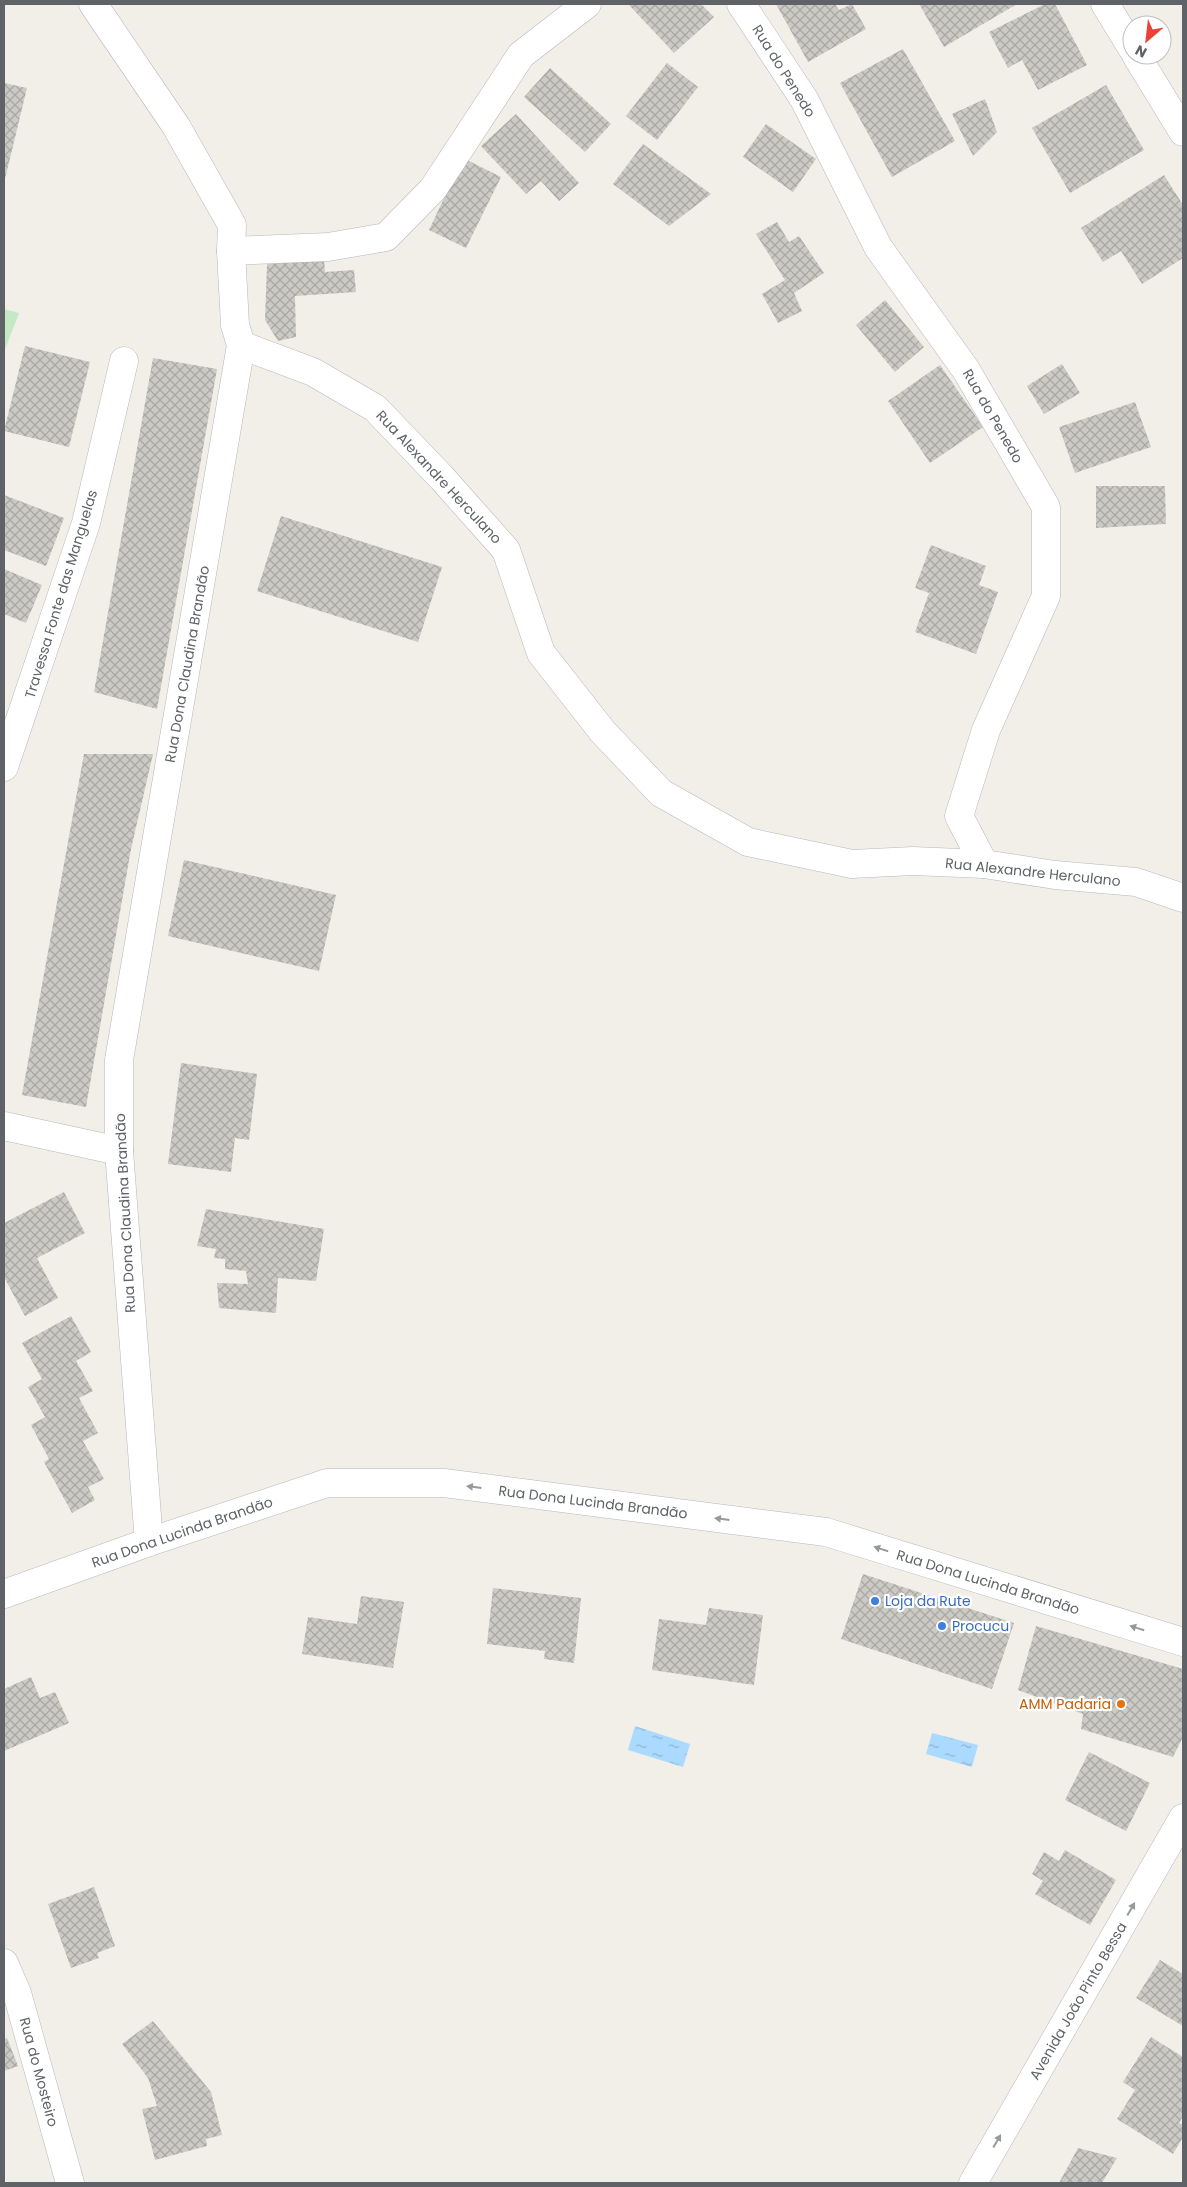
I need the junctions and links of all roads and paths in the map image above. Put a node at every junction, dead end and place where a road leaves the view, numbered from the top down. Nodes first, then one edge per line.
1 (93, 4) edge
2 (587, 4) edge
3 (741, 4) edge
4 (1105, 4) edge
5 (1122, 32) edge
6 (1142, 65) edge
7 (1183, 132) edge
8 (232, 251) junction
9 (241, 345) junction
10 (124, 361) dead end
11 (4, 766) edge
12 (984, 864) junction
13 (1183, 898) edge
14 (4, 1126) edge
15 (118, 1151) junction
16 (149, 1542) junction
17 (4, 1594) edge
18 (1183, 1642) edge
19 (1183, 1818) edge
20 (4, 1963) edge
21 (70, 2183) edge
22 (972, 2183) edge

1 - 8 street, Rua Dona Claudina Brandão
2 - 8 street
3 - 12 street, Rua do Penedo
4 - 5 street
6 - 7 street
8 - 9 street, Rua Dona Claudina Brandão
9 - 12 street, Rua Alexandre Herculano
9 - 15 street, Rua Dona Claudina Brandão
10 - 11 street, Travessa Fonte das Manguelas
12 - 13 street, Rua Alexandre Herculano
14 - 15 street
15 - 16 street, Rua Dona Claudina Brandão
16 - 17 street, Rua Dona Lucinda Brandão
18 -> 16 street, Rua Dona Lucinda Brandão
22 -> 19 street, Avenida João Pinto Bessa
20 - 21 street, Rua do Mosteiro

